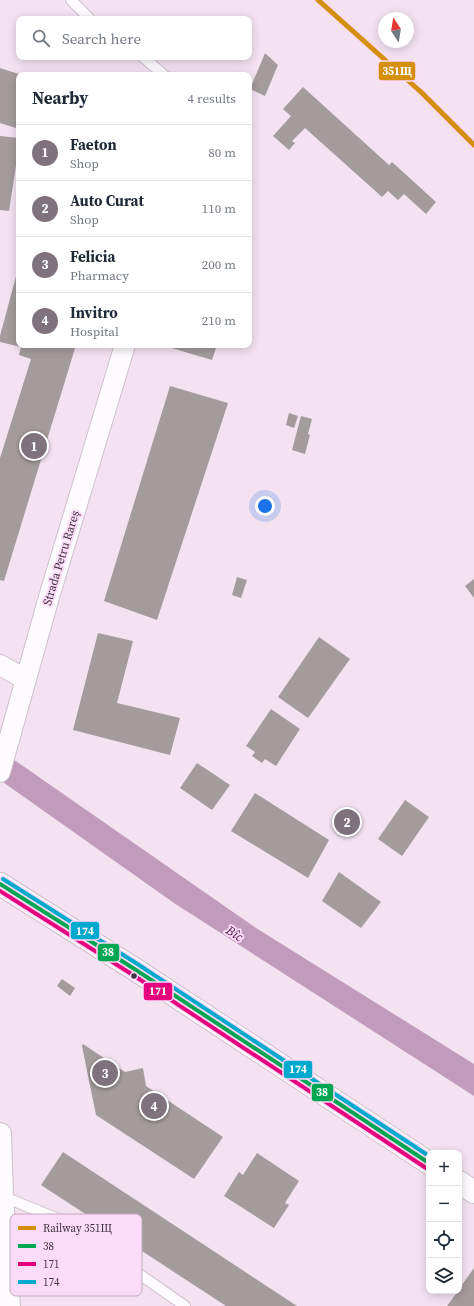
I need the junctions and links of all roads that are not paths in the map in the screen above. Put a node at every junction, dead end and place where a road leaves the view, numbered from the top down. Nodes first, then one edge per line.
1 (71, 0) edge
2 (87, 16) edge
3 (146, 60) edge
4 (160, 72) edge
5 (124, 348) edge
6 (0, 665) edge
7 (25, 679) junction
8 (0, 772) edge
9 (0, 884) edge
10 (0, 1134) edge
11 (426, 1160) edge
12 (462, 1184) edge
13 (474, 1192) edge
14 (2, 1196) junction
15 (46, 1214) edge
16 (142, 1276) edge
17 (9, 1306) edge
18 (185, 1306) edge

1 - 2 lane
3 - 4 lane
5 - 7 street, Strada Petru Rareș
6 - 7 street
7 - 8 street, Strada Petru Rareș
9 - 11 main road
10 - 14 main road
12 - 13 main road
14 - 15 lane
14 - 17 main road
16 - 18 lane

